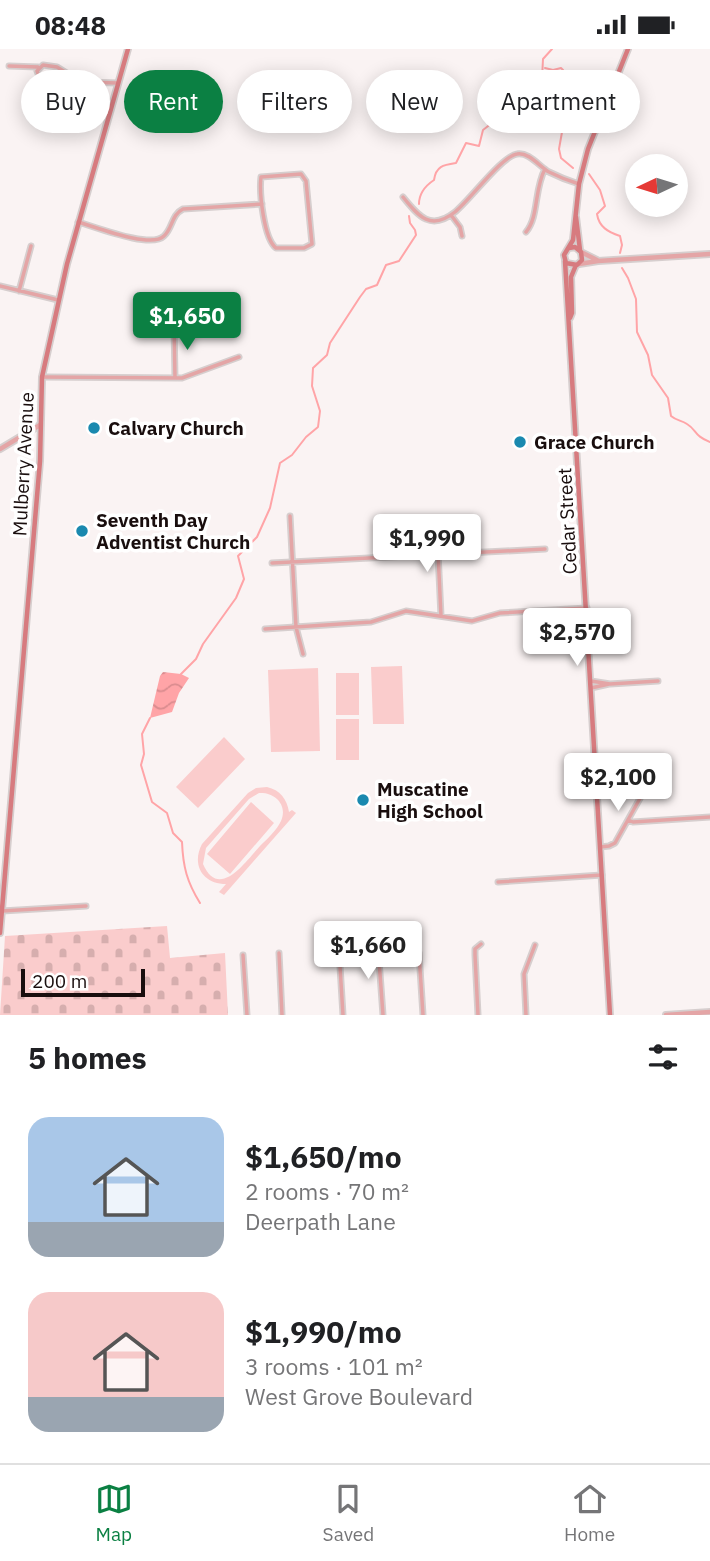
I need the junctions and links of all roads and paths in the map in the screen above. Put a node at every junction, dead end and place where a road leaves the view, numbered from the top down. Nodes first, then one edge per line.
1 (128, 49) edge
2 (628, 49) edge
3 (9, 66) dead end
4 (40, 66) junction
5 (38, 70) edge
6 (61, 70) edge
7 (110, 83) edge
8 (118, 83) junction
9 (545, 169) junction
10 (579, 184) junction
11 (403, 197) dead end
12 (261, 204) junction
13 (451, 215) junction
14 (576, 216) junction
15 (78, 222) junction
16 (526, 232) dead end
17 (462, 236) dead end
18 (31, 246) dead end
19 (569, 248) junction
20 (581, 251) junction
21 (710, 254) edge
22 (565, 261) junction
23 (598, 261) junction
24 (578, 264) junction
25 (0, 286) edge
26 (19, 291) junction
27 (58, 300) junction
28 (569, 319) junction
29 (174, 325) dead end
30 (239, 357) dead end
31 (42, 377) junction
32 (175, 378) junction
33 (40, 425) junction
34 (0, 449) edge
35 (290, 516) dead end
36 (437, 531) dead end
37 (545, 549) dead end
38 (438, 554) junction
39 (293, 562) junction
40 (272, 563) dead end
41 (587, 608) junction
42 (441, 616) junction
43 (296, 627) junction
44 (265, 629) dead end
45 (303, 654) dead end
46 (591, 681) junction
47 (658, 681) dead end
48 (610, 684) junction
49 (591, 688) junction
50 (643, 793) dead end
51 (710, 817) edge
52 (628, 820) junction
53 (600, 847) junction
54 (602, 875) junction
55 (498, 882) dead end
56 (86, 906) dead end
57 (2, 911) junction
58 (0, 933) edge
59 (481, 944) dead end
60 (535, 945) dead end
61 (377, 947) junction
62 (279, 953) dead end
63 (243, 955) dead end
64 (710, 1012) edge
65 (247, 1015) edge
66 (282, 1015) edge
67 (343, 1015) edge
68 (383, 1015) edge
69 (423, 1015) edge
70 (478, 1015) edge
71 (526, 1015) edge
72 (610, 1015) edge
73 (666, 1015) edge

1 - 8 main road, Mulberry Avenue
2 - 10 main road
3 - 4 street
4 - 5 street
4 - 6 street
7 - 8 street
8 - 15 main road, Mulberry Avenue
9 - 10 street
9 - 13 street
9 - 16 street
10 - 14 main road
11 - 13 street
12 - 12 street
12 - 15 street
13 - 17 street
14 - 19 main road
14 - 20 main road
15 - 27 main road, Mulberry Avenue
18 - 26 street
19 - 20 main road
19 - 22 main road
20 - 23 street
20 - 24 main road
21 - 23 street
22 - 24 main road
22 - 28 main road, Cedar Street
23 - 24 street
24 - 28 main road, Cedar Street
25 - 26 street
26 - 27 street
27 - 31 main road, Mulberry Avenue
28 - 41 main road, Cedar Street
29 - 32 street
30 - 32 street
31 - 32 street
31 - 33 main road, Mulberry Avenue
33 - 34 street
33 - 57 main road, Mulberry Avenue
35 - 39 street
36 - 38 street
37 - 38 street
38 - 39 street
38 - 42 street
39 - 40 street
39 - 43 street
41 - 42 street
41 - 46 main road, Cedar Street
42 - 43 street
43 - 44 street
43 - 45 street
46 - 48 street
46 - 49 main road, Cedar Street
47 - 48 street
48 - 49 street
49 - 53 main road, Cedar Street
50 - 52 street
51 - 52 street
52 - 53 street
53 - 54 main road, Cedar Street
54 - 55 street
54 - 72 main road, Cedar Street
56 - 57 street
57 - 58 main road, Mulberry Avenue
59 - 70 street
60 - 71 street
61 - 67 street
61 - 68 street
61 - 69 street
62 - 66 street
63 - 65 street
64 - 73 street

